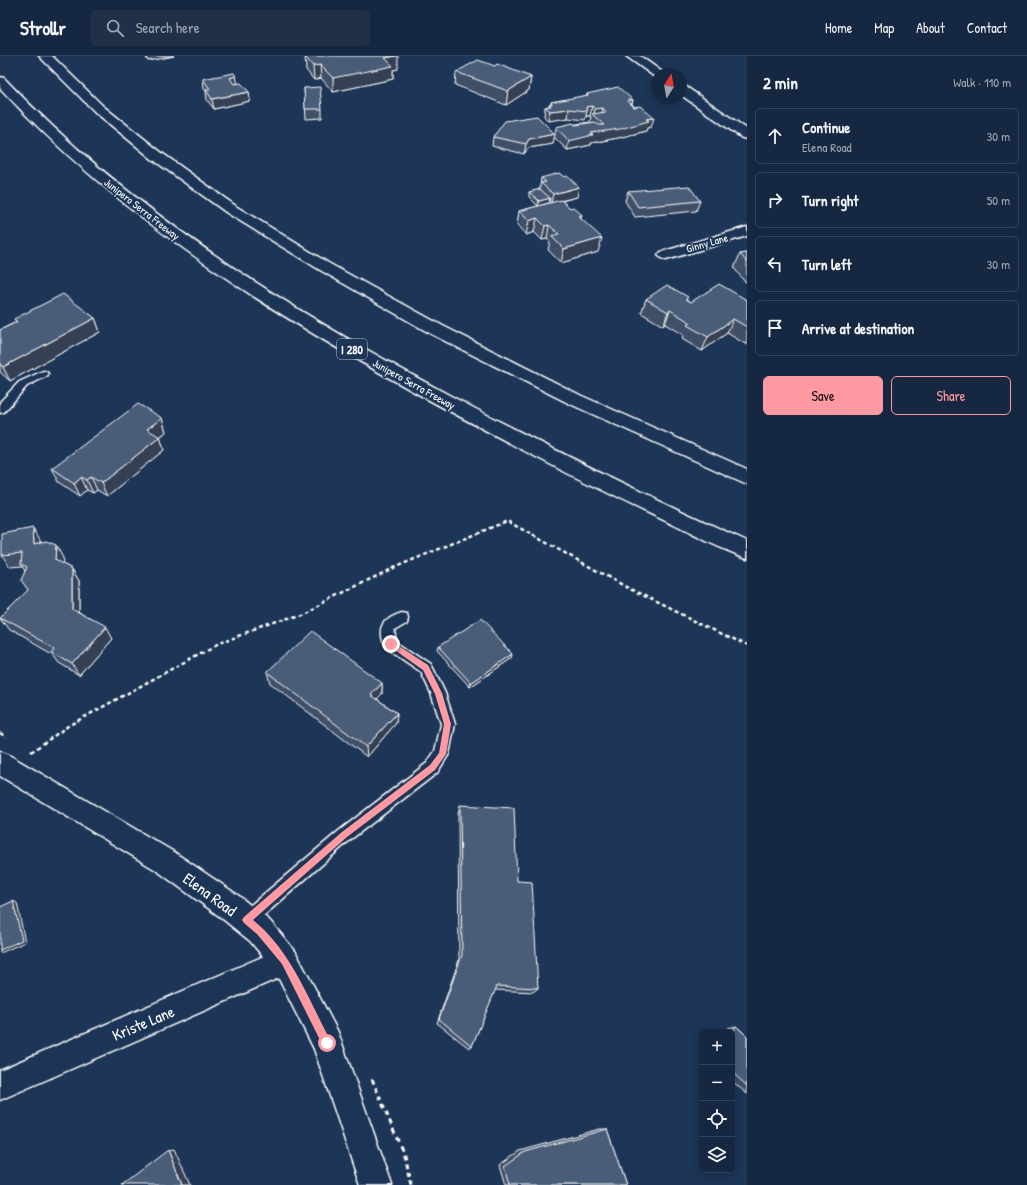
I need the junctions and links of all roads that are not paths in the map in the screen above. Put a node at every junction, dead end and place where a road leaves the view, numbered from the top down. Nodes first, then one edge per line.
1 (45, 56) edge
2 (632, 56) edge
3 (651, 69) edge
4 (0, 81) edge
5 (687, 94) edge
6 (747, 135) edge
7 (747, 231) edge
8 (666, 255) dead end
9 (44, 374) dead end
10 (0, 409) edge
11 (747, 477) edge
12 (747, 550) edge
13 (402, 617) dead end
14 (0, 763) edge
15 (246, 920) junction
16 (285, 961) junction
17 (0, 1085) edge
18 (376, 1185) edge

1 - 11 main road
2 - 3 main road
4 - 12 main road, Junipero Serra Freeway / I 280
5 - 6 main road
7 - 8 main road, Ginny Lane
9 - 10 lane
13 - 15 lane
14 - 15 main road, Elena Road
15 - 16 main road, Elena Road
16 - 17 main road, Kriste Lane
16 - 18 main road, Elena Road

